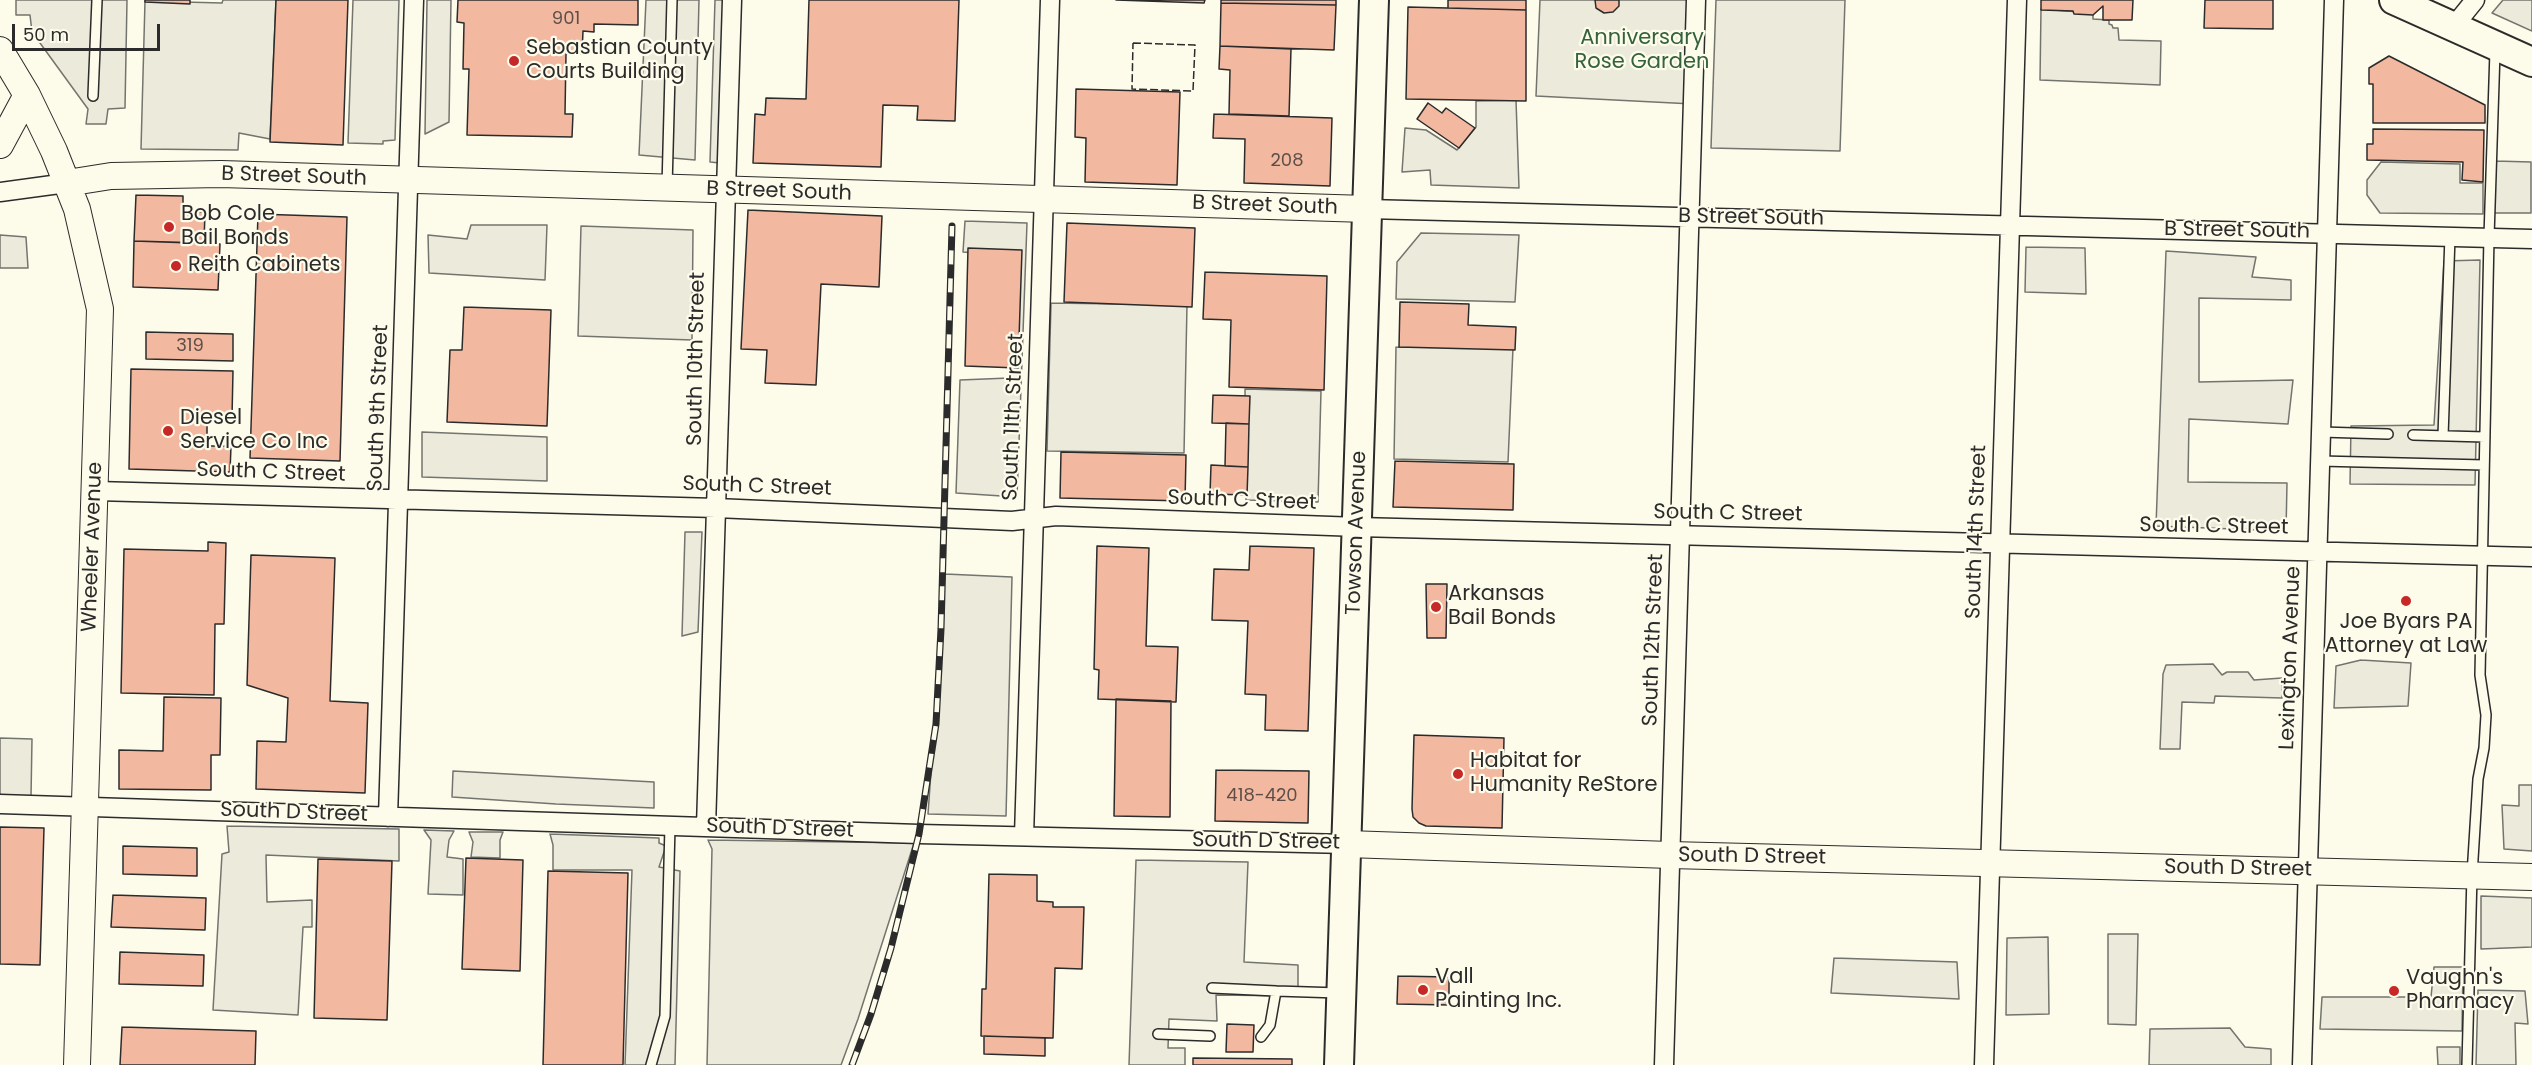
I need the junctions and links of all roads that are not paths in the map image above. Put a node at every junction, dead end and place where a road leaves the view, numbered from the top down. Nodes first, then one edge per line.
1 (97, 0) edge
2 (414, 0) edge
3 (672, 0) edge
4 (732, 0) edge
5 (1050, 0) edge
6 (1374, 0) edge
7 (1696, 0) edge
8 (2017, 0) edge
9 (2334, 0) edge
10 (2394, 0) edge
11 (2475, 0) edge
12 (2454, 26) junction
13 (2495, 45) junction
14 (0, 50) edge
15 (2532, 62) edge
16 (27, 95) junction
17 (93, 96) dead end
18 (0, 145) edge
19 (409, 181) junction
20 (67, 183) junction
21 (667, 188) junction
22 (725, 190) junction
23 (0, 192) edge
24 (1044, 200) junction
25 (1367, 209) junction
26 (1690, 217) junction
27 (2010, 225) junction
28 (2327, 233) junction
29 (2450, 236) junction
30 (2489, 237) junction
31 (2532, 239) edge
32 (2321, 432) junction
33 (2388, 435) dead end
34 (2413, 435) dead end
35 (2443, 436) junction
36 (2485, 437) junction
37 (2320, 461) junction
38 (2484, 465) junction
39 (96, 491) junction
40 (399, 499) junction
41 (716, 508) junction
42 (1032, 519) junction
43 (1358, 527) junction
44 (1680, 536) junction
45 (1998, 544) junction
46 (2317, 552) junction
47 (2482, 556) junction
48 (2532, 557) edge
49 (0, 804) edge
50 (84, 806) junction
51 (388, 817) junction
52 (670, 826) junction
53 (706, 827) junction
54 (1024, 836) junction
55 (1347, 844) junction
56 (1670, 855) junction
57 (1989, 863) junction
58 (2308, 870) junction
59 (2472, 875) junction
60 (2532, 877) edge
61 (1212, 988) dead end
62 (1276, 991) junction
63 (1342, 993) junction
64 (1158, 1034) dead end
65 (1210, 1036) dead end
66 (1261, 1037) dead end
67 (77, 1065) edge
68 (651, 1065) edge
69 (1339, 1065) edge
70 (1664, 1065) edge
71 (1984, 1065) edge
72 (2302, 1065) edge
73 (2467, 1065) edge

1 - 17 lane
2 - 19 street, South 9th Street
3 - 21 lane
4 - 22 street, South 10th Street
5 - 24 street, South 11th Street
6 - 25 main road, Towson Avenue
7 - 26 street, South 12th Street
8 - 27 street, South 14th Street
9 - 28 street, Lexington Avenue
10 - 12 main road
11 - 12 street
12 - 13 main road
13 - 15 main road
13 - 30 lane
14 - 16 street, Wheeler Avenue
16 - 18 street
16 - 20 street, Wheeler Avenue
19 - 20 street, B Street South
19 - 21 street, B Street South
19 - 40 street, South 9th Street
20 - 23 street, B Street South
20 - 39 street, Wheeler Avenue
21 - 22 street, B Street South
22 - 24 street, B Street South
22 - 41 street, South 10th Street
24 - 25 street, B Street South
24 - 42 street, South 11th Street
25 - 26 street, B Street South
25 - 43 main road, Towson Avenue
26 - 27 street, B Street South
26 - 44 street, South 12th Street
27 - 28 street, B Street South
27 - 45 street, South 14th Street
28 - 29 street, B Street South
28 - 32 street, Lexington Avenue
29 - 30 street, B Street South
29 - 35 lane
30 - 31 street, B Street South
30 - 36 lane
32 - 33 lane
32 - 37 street, Lexington Avenue
34 - 35 lane
35 - 36 lane
36 - 38 lane
37 - 38 lane
37 - 46 street, Lexington Avenue
38 - 47 lane
39 - 40 street, South C Street
39 - 50 street, Wheeler Avenue
40 - 41 street, South C Street
40 - 51 street, South 9th Street
41 - 42 street, South C Street
41 - 53 street, South 10th Street
42 - 43 street, South C Street
42 - 54 street, South 11th Street
43 - 44 street, South C Street
43 - 55 main road, Towson Avenue
44 - 45 street, South C Street
44 - 56 street, South 12th Street
45 - 46 street, South C Street
45 - 57 street, South 14th Street
46 - 47 street, South C Street
46 - 58 street, Lexington Avenue
47 - 48 street, South C Street
47 - 59 lane
49 - 50 street, South D Street
50 - 51 street, South D Street
50 - 67 street, Wheeler Avenue
51 - 52 street, South D Street
52 - 53 street, South D Street
52 - 68 lane
53 - 54 street, South D Street
54 - 55 street, South D Street
55 - 56 street, South D Street
55 - 63 main road, Towson Avenue
56 - 57 street, South D Street
56 - 70 street, South 12th Street
57 - 58 street, South D Street
57 - 71 street, South 14th Street
58 - 59 street, South D Street
58 - 72 street, Lexington Avenue
59 - 60 street, South D Street
59 - 73 lane
61 - 62 lane
62 - 63 lane
62 - 66 lane
63 - 69 main road, Towson Avenue
64 - 65 lane

